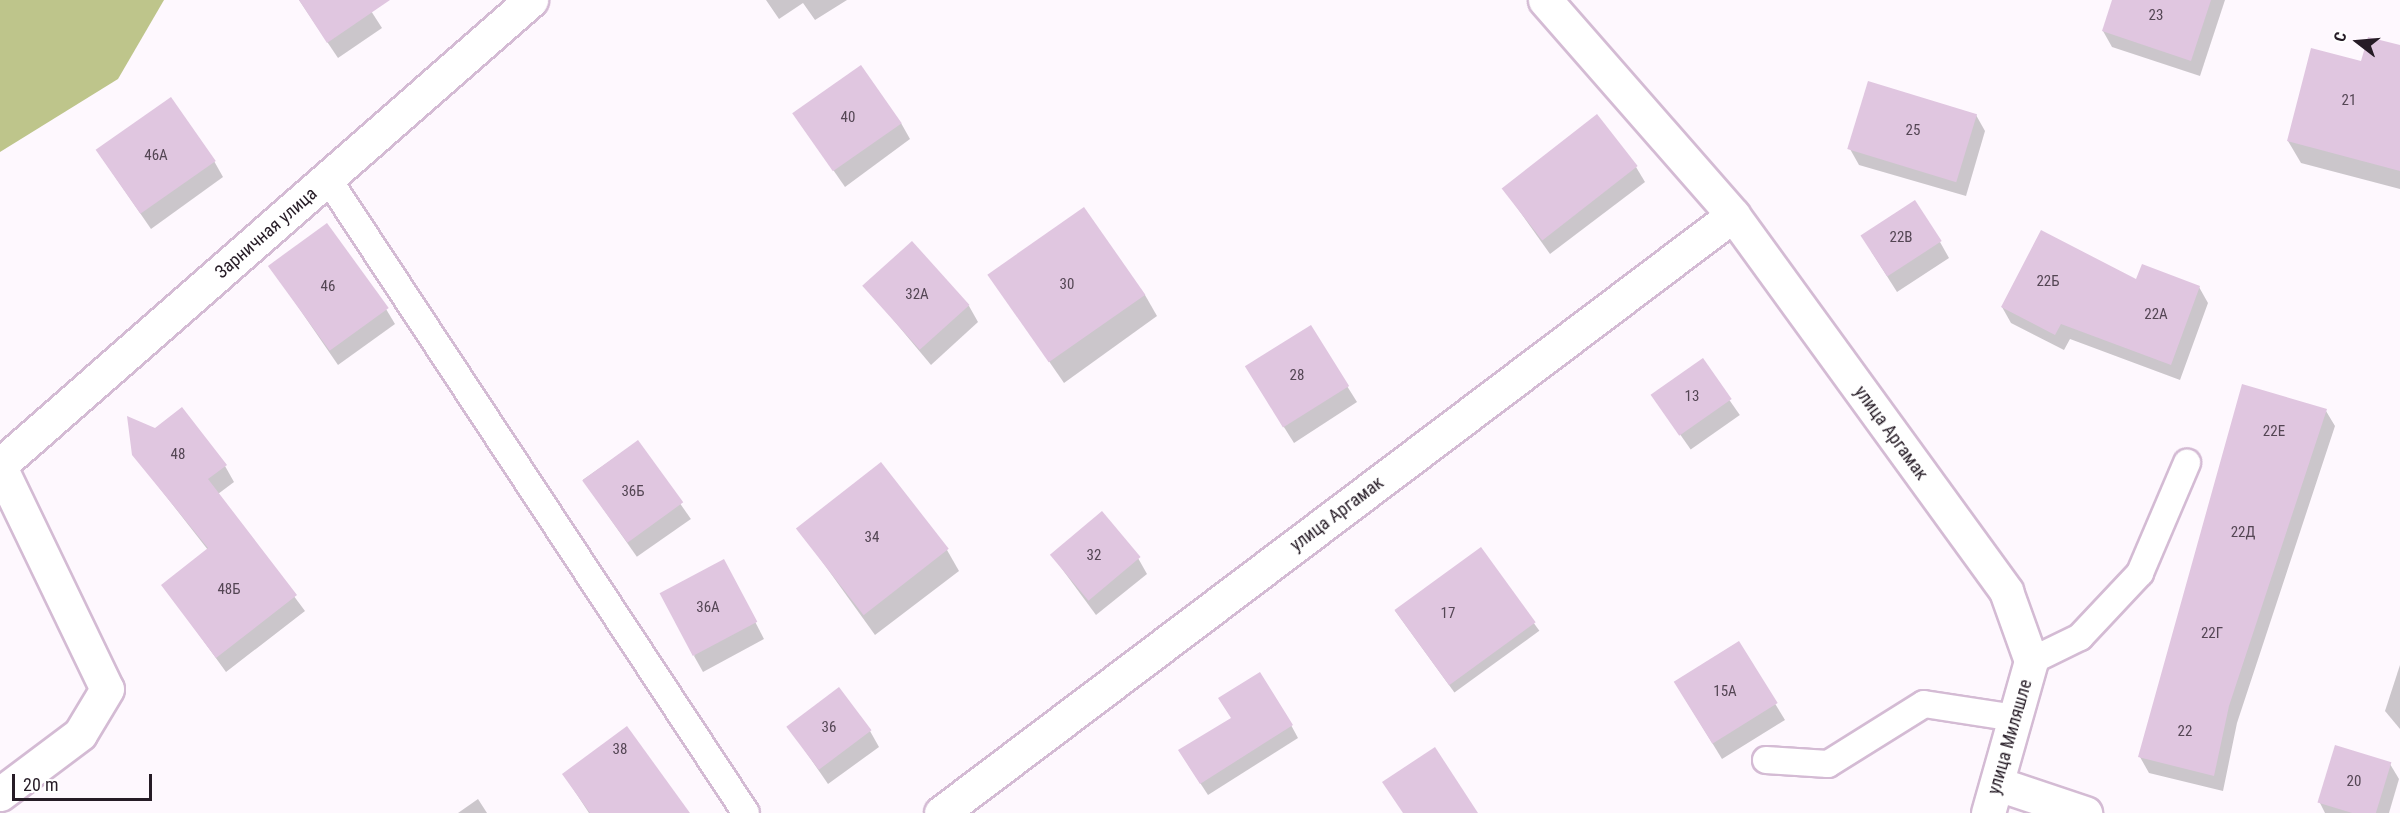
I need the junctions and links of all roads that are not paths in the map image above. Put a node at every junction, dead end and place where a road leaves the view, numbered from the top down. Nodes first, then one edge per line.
1 (531, 0) edge
2 (1545, 0) edge
3 (328, 179) junction
4 (1733, 214) junction
5 (2187, 463) dead end
6 (0, 466) edge
7 (2031, 661) junction
8 (2016, 718) junction
9 (1766, 760) dead end
10 (0, 794) edge
11 (1993, 799) edge
12 (746, 813) edge
13 (941, 813) edge
14 (2085, 813) edge

1 - 3 street, Зарничная улица
2 - 4 street, улица Аргамак
3 - 6 street, Зарничная улица
3 - 12 lane
4 - 7 street, улица Аргамак
4 - 13 street, улица Аргамак
5 - 7 lane
6 - 10 street
7 - 8 street, улица Миляшле
8 - 9 lane
8 - 11 street, улица Миляшле
11 - 14 street

